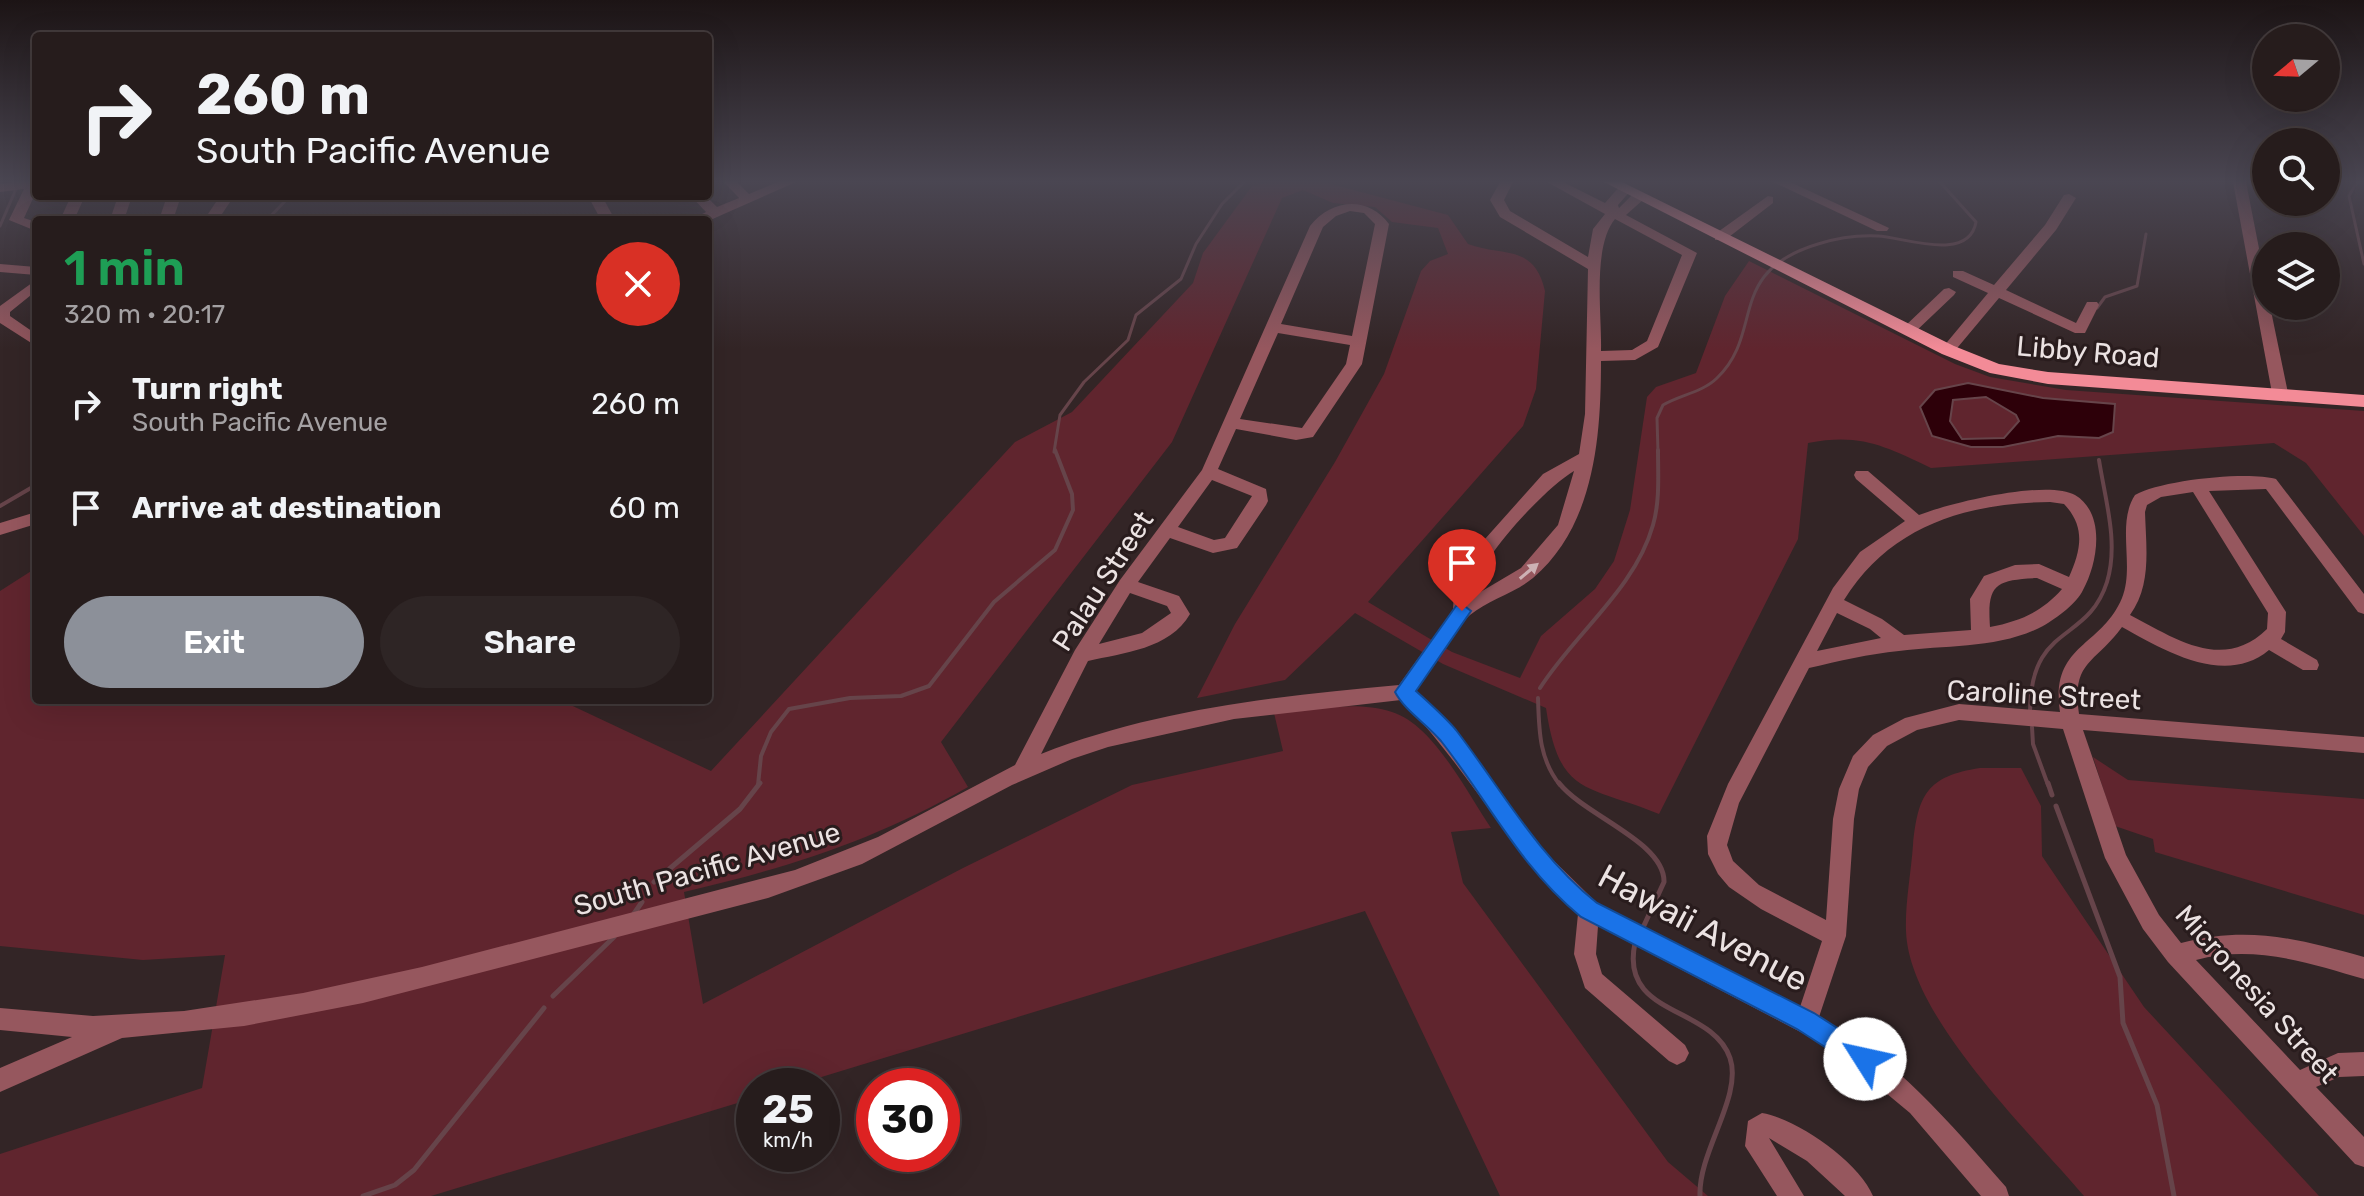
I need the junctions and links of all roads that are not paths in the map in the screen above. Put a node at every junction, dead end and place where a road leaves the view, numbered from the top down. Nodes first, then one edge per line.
1 (1313, 238) edge
2 (1379, 238) edge
3 (1545, 238) edge
4 (1597, 238) edge
5 (1663, 238) edge
6 (1722, 238) edge
7 (2042, 238) edge
8 (2250, 238) edge
9 (1593, 266) junction
10 (0, 268) edge
11 (32, 271) edge
12 (1958, 274) dead end
13 (32, 287) edge
14 (1949, 292) dead end
15 (1998, 293) junction
16 (2092, 305) dead end
17 (2, 312) edge
18 (1272, 327) junction
19 (1909, 330) junction
20 (32, 338) edge
21 (1360, 342) junction
22 (1948, 350) junction
23 (1594, 356) junction
24 (2280, 393) junction
25 (2364, 401) edge
26 (1233, 423) junction
27 (1587, 457) junction
28 (1209, 472) junction
29 (1862, 475) dead end
30 (2198, 487) junction
31 (32, 519) edge
32 (1917, 522) junction
33 (0, 529) edge
34 (1166, 530) junction
35 (1126, 585) junction
36 (2076, 587) junction
37 (1835, 604) junction
38 (2364, 607) edge
39 (1462, 611) junction
40 (2120, 618) junction
41 (1981, 637) junction
42 (2269, 641) junction
43 (1900, 643) junction
44 (1082, 655) junction
45 (1805, 661) junction
46 (2310, 665) dead end
47 (1405, 692) junction
48 (2071, 723) junction
49 (2364, 745) edge
50 (1022, 771) junction
51 (1589, 910) junction
52 (1835, 936) junction
53 (2176, 955) junction
54 (2364, 968) edge
55 (0, 1019) edge
56 (1806, 1021) junction
57 (123, 1027) junction
58 (1677, 1053) dead end
59 (2364, 1064) edge
60 (0, 1080) edge
61 (2296, 1084) junction
62 (2364, 1155) edge
63 (1792, 1196) edge
64 (1861, 1196) edge
65 (1997, 1196) edge

1 - 18 street, Palau Street
2 - 21 street, Palau Street
3 - 9 street
4 - 9 street
5 - 23 street
6 - 19 main road, Libby Road
7 - 15 street
8 - 24 street
9 - 23 street
10 - 11 street
12 - 15 street
13 - 17 street
14 - 19 street
15 - 16 street
15 - 22 street
17 - 20 street
18 - 21 street
18 - 26 street, Palau Street
19 - 22 main road, Libby Road
21 - 26 street, Palau Street
22 - 24 main road, Libby Road
23 - 27 street
24 - 25 main road, Libby Road
26 - 28 street, Palau Street
27 - 39 street
39 -> 27 street
28 - 34 street, Palau Street
28 - 34 street
29 - 32 street
30 - 38 street, Micronesia Street
30 - 40 street, Micronesia Street
30 - 42 street
31 - 33 street
32 - 36 street
32 - 37 street
34 - 35 street, Palau Street
35 - 44 street, Palau Street
35 - 44 street
36 - 41 street
36 - 41 street
37 - 43 street
37 - 45 street
39 - 47 street
40 - 42 street
40 - 48 street, Micronesia Street
41 - 43 street
42 - 46 street
43 - 45 street
44 - 50 street, Palau Street
45 - 52 street
47 - 50 street, South Pacific Avenue
47 - 51 street, Hawaii Avenue
48 - 49 street, Caroline Street
48 - 52 street, Caroline Street
48 - 53 street, Micronesia Street
50 - 57 street, South Pacific Avenue
51 - 56 street, Hawaii Avenue
51 - 58 street
52 - 56 street, Caroline Street
53 - 54 street
53 - 61 street, Micronesia Street
55 - 57 street, South Pacific Avenue
56 - 65 street, Hawaii Avenue
57 - 60 street
59 - 61 street
61 - 62 street, Micronesia Street
63 - 64 street

